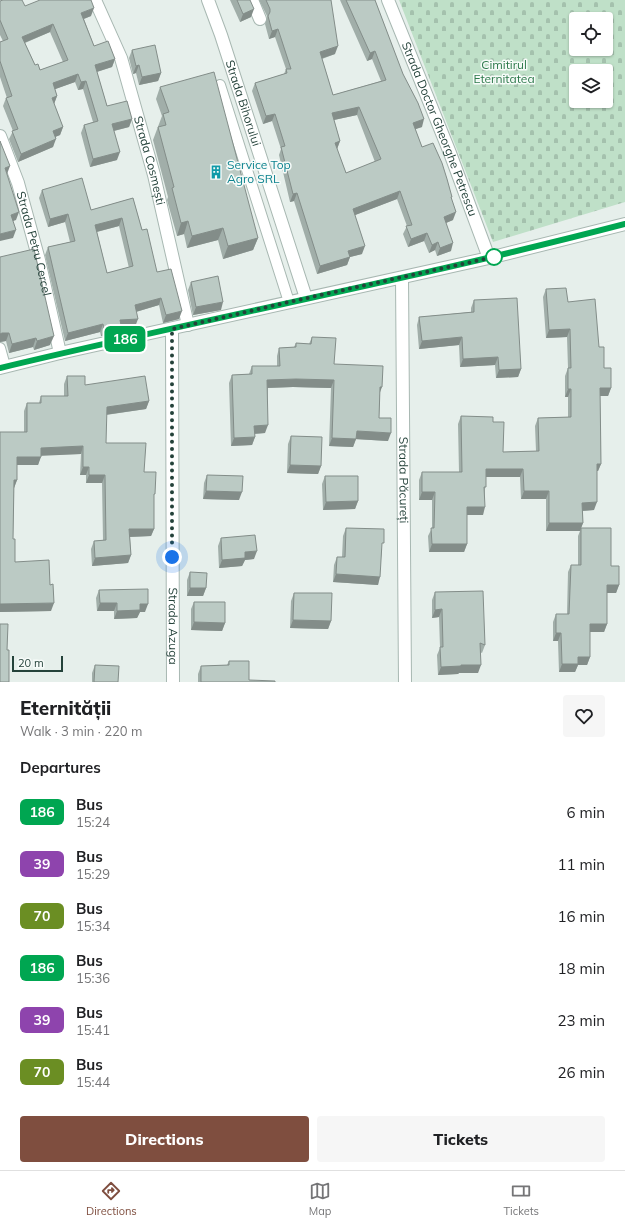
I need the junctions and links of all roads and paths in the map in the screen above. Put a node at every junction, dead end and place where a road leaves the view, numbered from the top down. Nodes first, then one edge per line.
1 (95, 0) edge
2 (208, 0) edge
3 (252, 0) edge
4 (388, 0) edge
5 (260, 19) dead end
6 (220, 85) dead end
7 (0, 136) edge
8 (625, 224) edge
9 (489, 258) junction
10 (402, 278) junction
11 (306, 298) junction
12 (289, 302) junction
13 (188, 325) junction
14 (172, 329) junction
15 (0, 348) edge
16 (60, 353) junction
17 (3, 367) edge
18 (173, 682) edge
19 (405, 682) edge

1 - 13 street, Strada Cosmești
2 - 11 street, Strada Bihorului
3 - 5 street
4 - 9 street, Strada Doctor Gheorghe Petrescu
6 - 12 lane
7 - 16 street, Strada Petru Cercel
8 - 9 street
9 - 10 street
10 - 11 street
10 - 19 street, Strada Păcureți
11 - 12 street
12 - 13 street
13 - 14 street
14 - 16 street
14 - 18 street, Strada Azuga
15 - 17 lane
16 - 17 street

